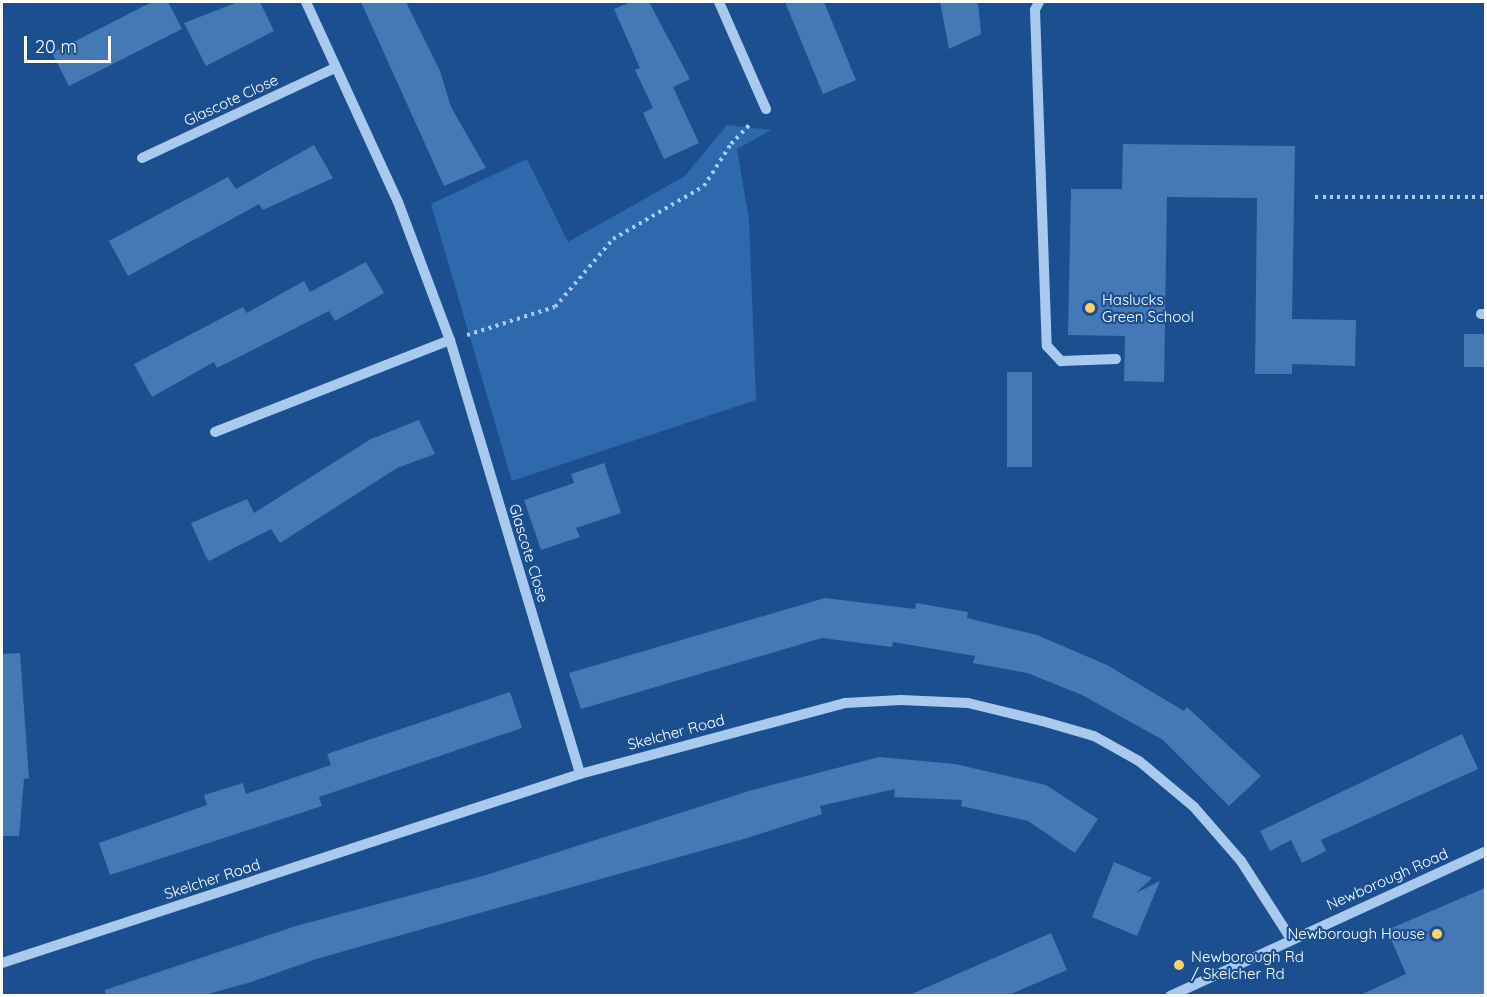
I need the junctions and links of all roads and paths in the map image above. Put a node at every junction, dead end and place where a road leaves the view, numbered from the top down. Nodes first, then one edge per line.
1 (306, 2) edge
2 (719, 2) edge
3 (1039, 2) edge
4 (333, 69) junction
5 (766, 109) joint
6 (142, 158) dead end
7 (1315, 197) dead end
8 (1485, 197) edge
9 (450, 340) junction
10 (1116, 359) dead end
11 (214, 432) dead end
12 (580, 774) junction
13 (1485, 851) edge
14 (1292, 939) junction
15 (2, 963) edge
16 (1170, 996) edge

1 - 4 street, Glascote Close
2 - 5 street
3 - 10 street
4 - 6 street, Glascote Close
4 - 9 street, Glascote Close
5 - 9 path
7 - 8 path
9 - 11 street
9 - 12 street, Glascote Close
12 - 14 street, Skelcher Road
12 - 15 street, Skelcher Road
13 - 14 street, Newborough Road
14 - 16 street, Newborough Road

